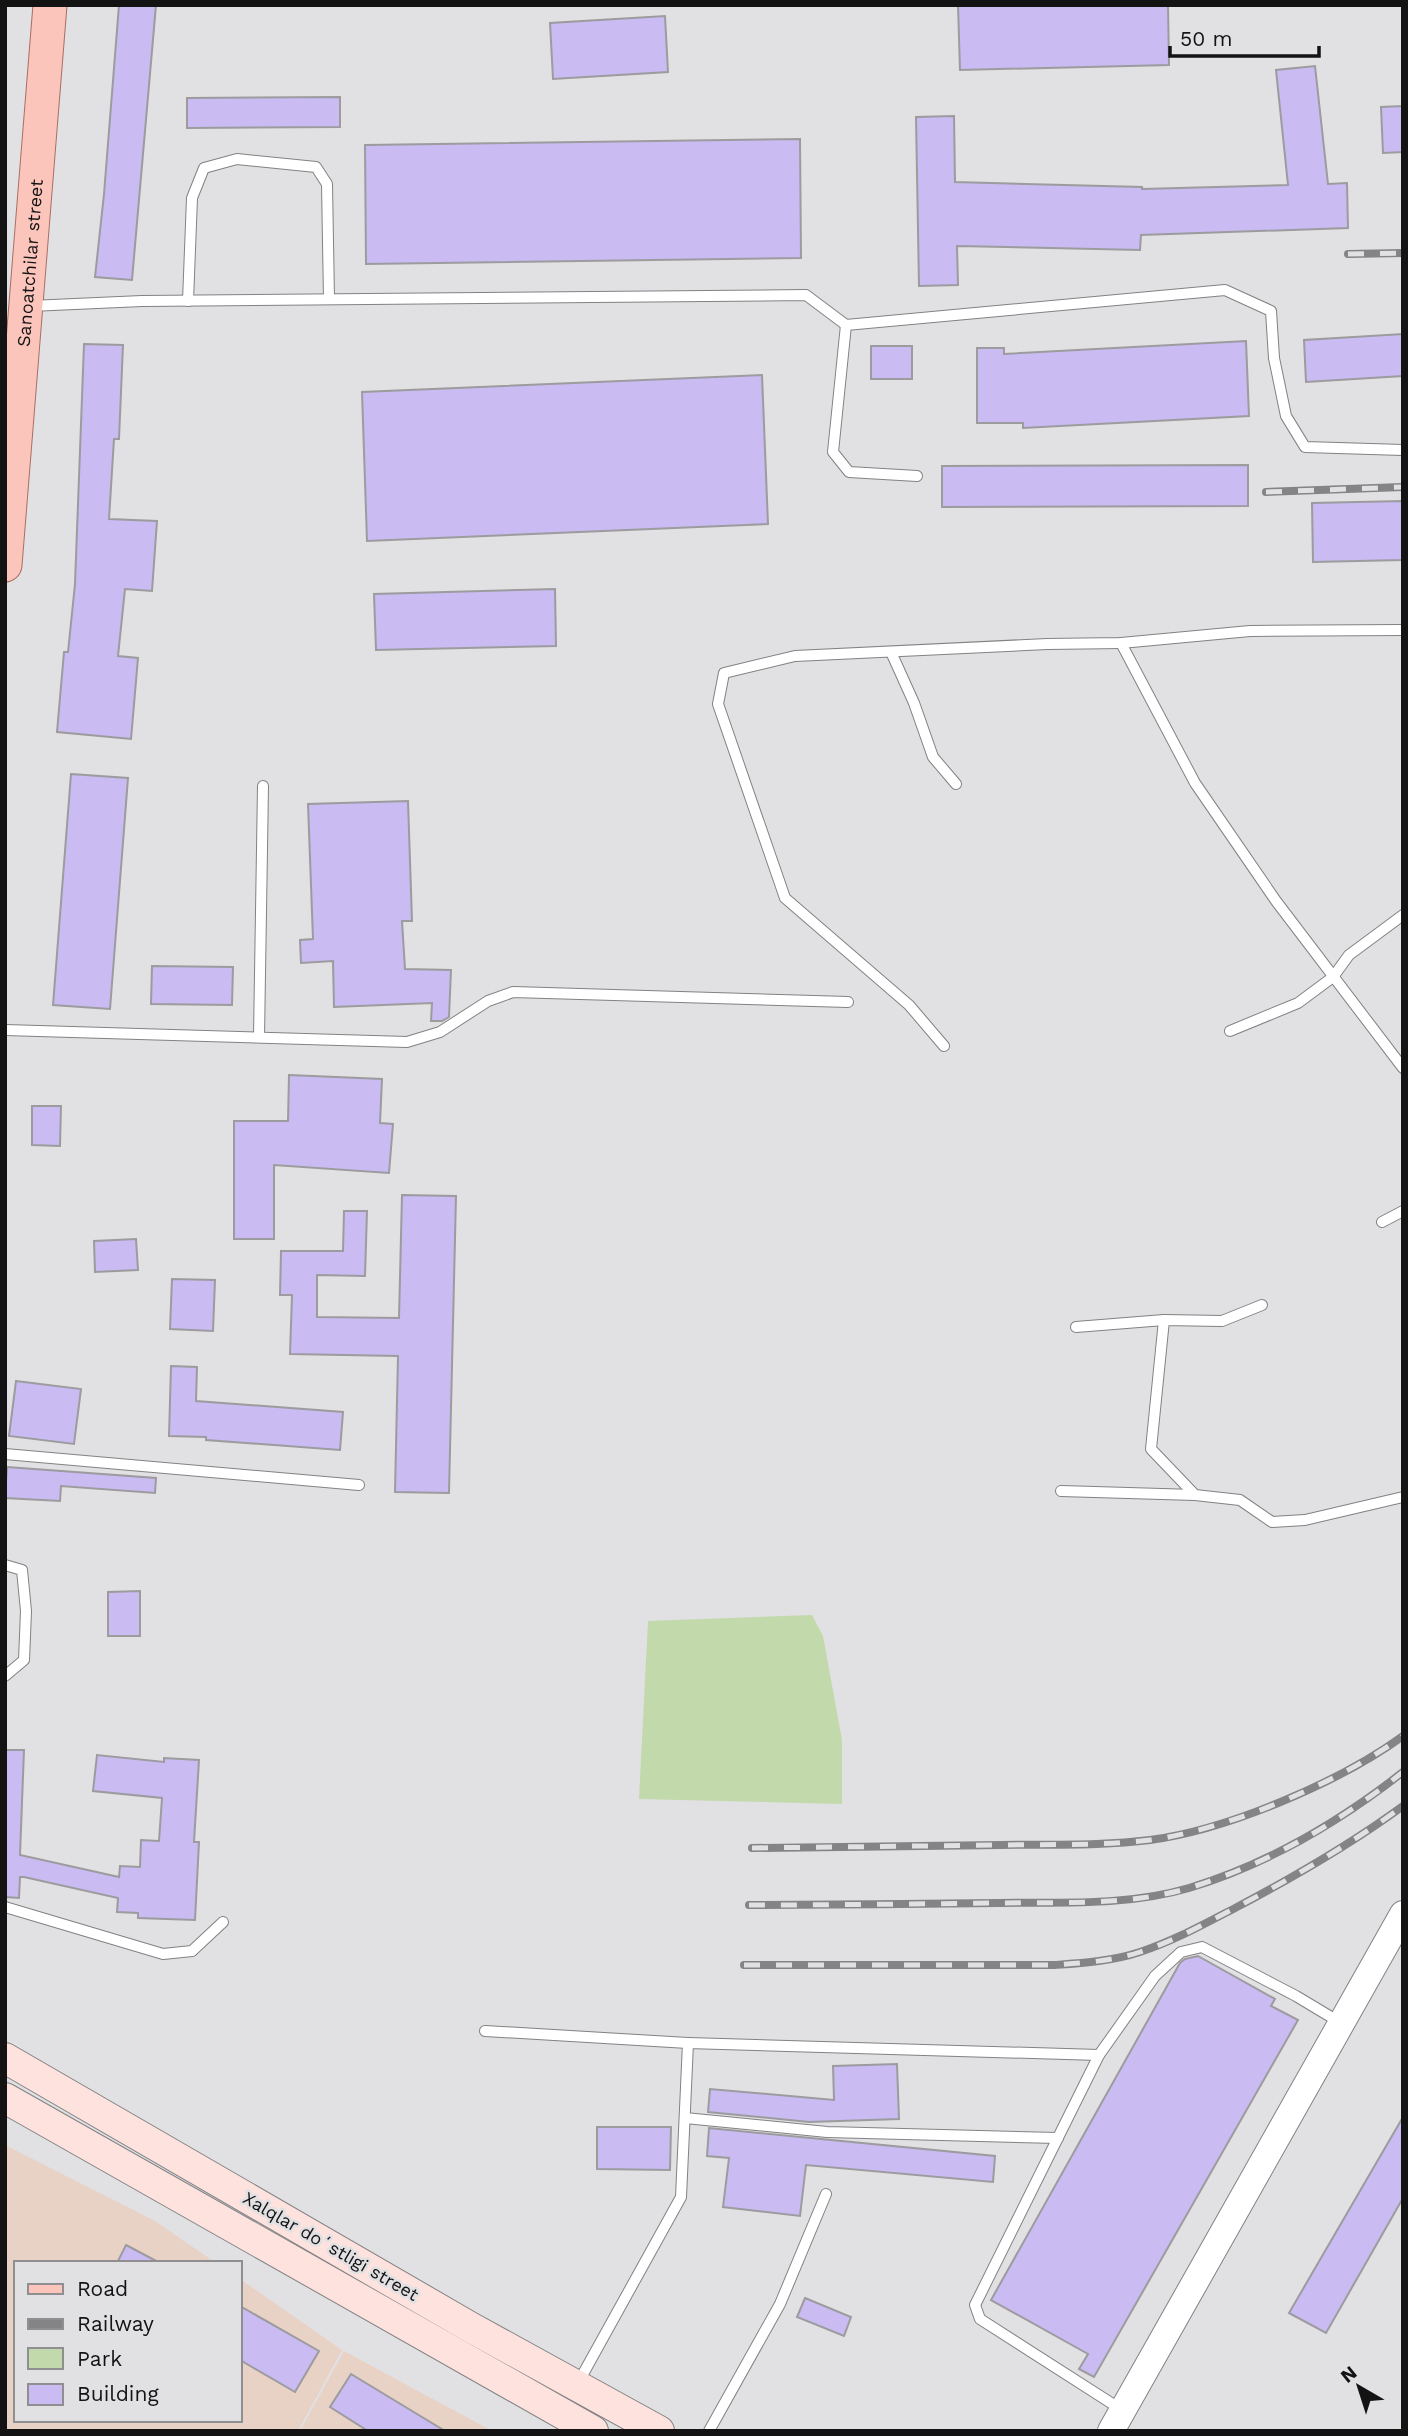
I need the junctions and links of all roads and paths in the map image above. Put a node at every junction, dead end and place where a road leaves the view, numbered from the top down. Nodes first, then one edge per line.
1 (33, 5) edge
2 (50, 5) edge
3 (329, 299) junction
4 (188, 301) junction
5 (18, 305) junction
6 (846, 325) junction
7 (5, 355) edge
8 (1403, 450) edge
9 (917, 476) dead end
10 (5, 565) edge
11 (1403, 630) edge
12 (1121, 643) junction
13 (891, 652) junction
14 (956, 784) dead end
15 (263, 786) dead end
16 (1403, 915) edge
17 (1333, 977) junction
18 (848, 1002) dead end
19 (5, 1030) edge
20 (1230, 1031) dead end
21 (258, 1038) junction
22 (944, 1046) dead end
23 (1402, 1064) edge
24 (1403, 1211) edge
25 (1382, 1222) dead end
26 (1262, 1305) dead end
27 (1164, 1320) junction
28 (1076, 1327) dead end
29 (5, 1454) edge
30 (359, 1485) dead end
31 (1061, 1491) dead end
32 (1195, 1495) junction
33 (1403, 1497) edge
34 (5, 1565) edge
35 (5, 1676) edge
36 (5, 1907) edge
37 (1403, 1914) edge
38 (223, 1922) dead end
39 (1341, 2023) junction
40 (485, 2031) dead end
41 (688, 2043) junction
42 (1099, 2055) junction
43 (5, 2058) edge
44 (5, 2098) edge
45 (685, 2118) junction
46 (1058, 2138) junction
47 (826, 2194) dead end
48 (577, 2385) junction
49 (1116, 2421) edge
50 (593, 2431) edge
51 (659, 2431) edge
52 (709, 2431) edge

1 - 5 main road, Sanoatchilar street
2 - 5 main road, Sanoatchilar street
3 - 4 lane
3 - 4 lane
3 - 6 lane
4 - 5 lane
5 - 7 main road, Sanoatchilar street
5 - 10 main road, Sanoatchilar street
6 - 8 lane
6 - 9 lane
11 - 12 lane
12 - 13 lane
12 - 17 lane
13 - 14 lane
13 - 22 lane
15 - 21 lane
16 - 17 lane
17 - 20 lane
17 - 23 lane
18 - 21 lane
19 - 21 lane
24 - 25 lane
26 - 27 lane
27 - 28 lane
27 - 32 lane
29 - 30 lane
31 - 32 lane
32 - 33 lane
34 - 35 lane
36 - 38 lane
37 - 39 street
39 - 42 lane
39 - 49 street
40 - 41 lane
41 - 42 lane
41 - 45 lane
42 - 46 lane
43 - 48 main road, Xalqlar doʻstligi street
44 - 50 main road, Xalqlar doʻstligi street
45 - 46 lane
45 - 48 lane
46 - 49 lane
47 - 52 lane
48 - 51 main road, Xalqlar doʻstligi street

